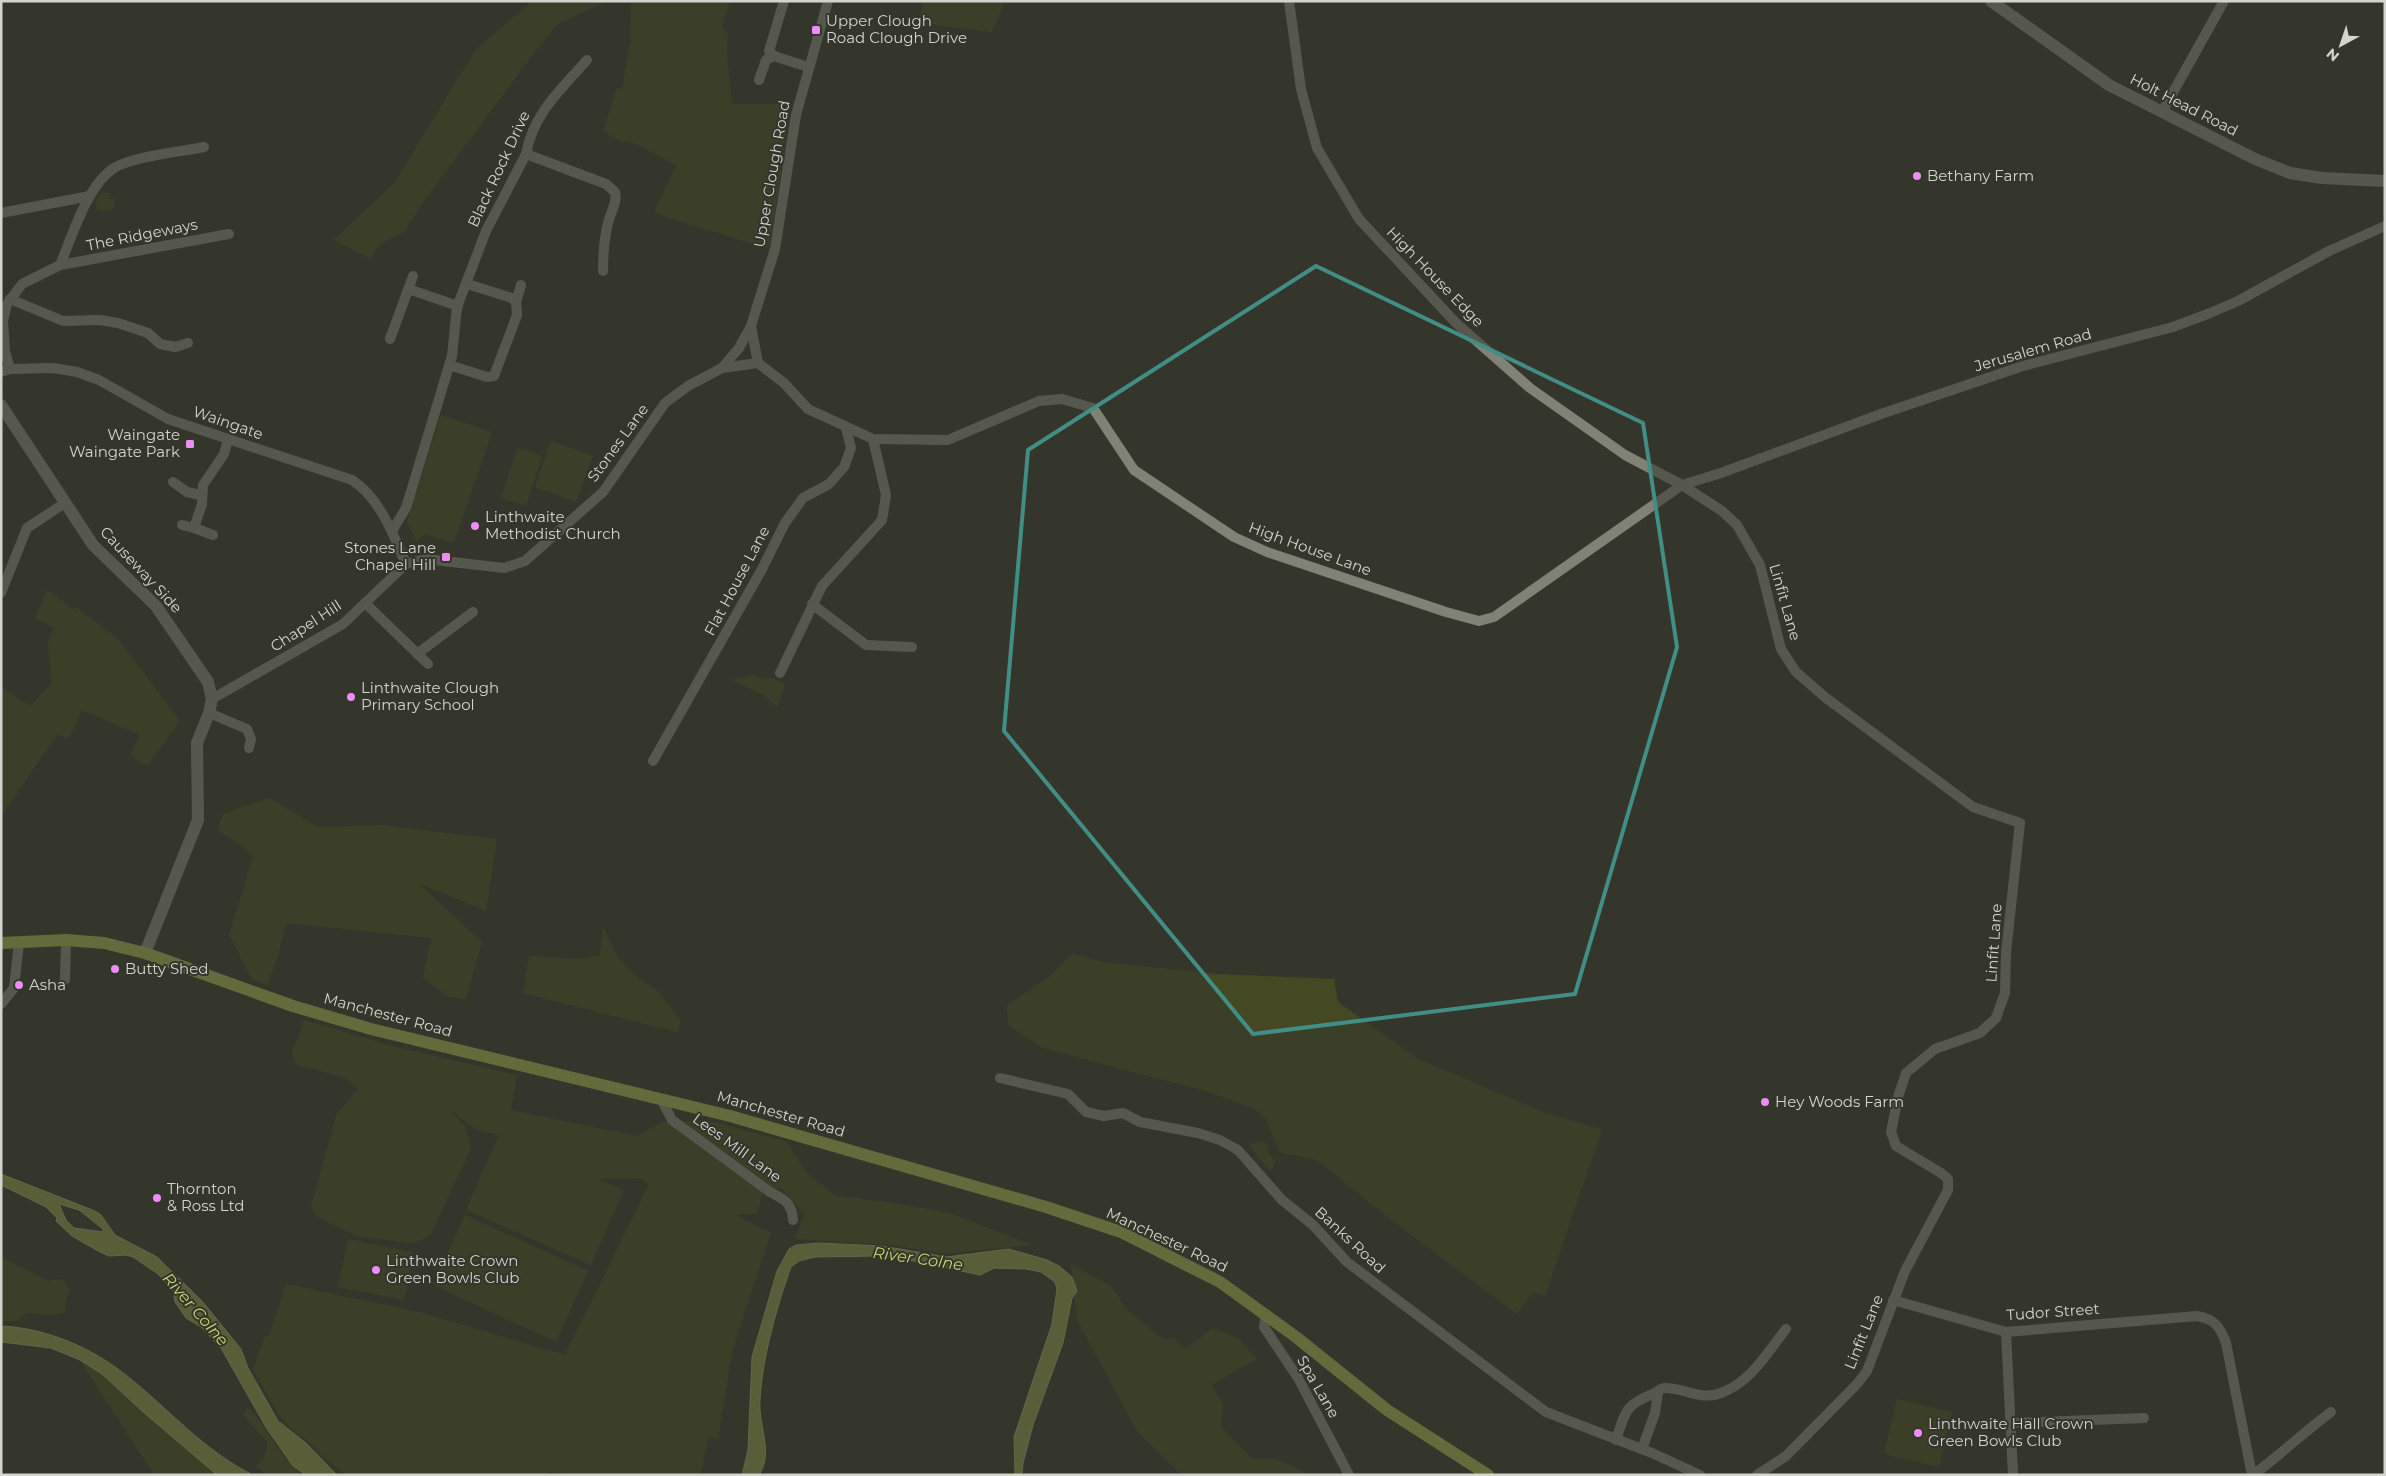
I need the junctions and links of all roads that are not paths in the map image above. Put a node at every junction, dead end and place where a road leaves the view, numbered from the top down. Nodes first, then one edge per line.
1 (784, 1) edge
2 (828, 1) edge
3 (1289, 1) edge
4 (1991, 1) edge
5 (2224, 1) edge
6 (774, 56) junction
7 (587, 60) dead end
8 (808, 67) junction
9 (759, 80) dead end
10 (2162, 112) junction
11 (204, 148) dead end
12 (526, 154) junction
13 (2385, 181) edge
14 (90, 196) junction
15 (1, 213) edge
16 (2385, 226) edge
17 (229, 234) dead end
18 (60, 265) junction
19 (603, 271) dead end
20 (413, 276) dead end
21 (467, 284) junction
22 (521, 285) dead end
23 (408, 288) junction
24 (10, 298) junction
25 (516, 302) junction
26 (458, 306) junction
27 (751, 326) junction
28 (390, 339) dead end
29 (188, 343) dead end
30 (738, 348) joint
31 (758, 363) junction
32 (449, 365) junction
33 (722, 368) junction
34 (6, 371) edge
35 (1, 405) edge
36 (846, 428) junction
37 (873, 439) junction
38 (228, 440) junction
39 (173, 482) dead end
40 (1682, 485) junction
41 (202, 495) junction
42 (65, 503) junction
43 (182, 525) dead end
44 (194, 528) junction
45 (392, 531) junction
46 (213, 535) dead end
47 (406, 564) junction
48 (1, 593) edge
49 (365, 603) junction
50 (812, 604) junction
51 (473, 612) dead end
52 (912, 647) dead end
53 (417, 654) junction
54 (428, 664) dead end
55 (780, 673) dead end
56 (212, 699) junction
57 (209, 713) junction
58 (249, 748) dead end
59 (652, 761) dead end
60 (66, 940) junction
61 (20, 942) junction
62 (1, 943) edge
63 (145, 953) junction
64 (64, 980) dead end
65 (5, 993) edge
66 (1, 1004) edge
67 (1000, 1078) dead end
68 (661, 1099) junction
69 (793, 1220) dead end
70 (1893, 1300) junction
71 (1266, 1314) junction
72 (1786, 1330) dead end
73 (2006, 1332) junction
74 (1658, 1392) junction
75 (2331, 1412) dead end
76 (2144, 1418) dead end
77 (2011, 1423) junction
78 (1616, 1440) junction
79 (1642, 1449) junction
80 (1349, 1475) edge
81 (1488, 1475) edge
82 (1700, 1475) edge
83 (1757, 1475) edge
84 (2013, 1475) edge
85 (2252, 1475) edge

1 - 6 street
2 - 8 street, Upper Clough Road
3 - 40 street, High House Edge
4 - 10 street, Holt Head Road
5 - 10 street
6 - 8 street
6 - 9 street
7 - 12 street, Black Rock Drive
8 - 27 street, Upper Clough Road
10 - 13 street, Holt Head Road
11 - 14 street, The Ridgeways
12 - 19 street
12 - 21 street, Black Rock Drive
14 - 15 street
14 - 18 street, The Ridgeways
16 - 40 street, Jerusalem Road
17 - 18 street, The Ridgeways
18 - 24 street, The Ridgeways
20 - 23 street
21 - 25 street
21 - 26 street, Black Rock Drive
22 - 25 street
23 - 26 street
23 - 28 street
24 - 29 street
24 - 34 street
25 - 32 street
26 - 32 street, Black Rock Drive
27 - 30 street, Upper Clough Road
27 - 31 street
30 - 33 street, Stones Lane
31 - 33 street
31 - 36 street, High House Lane
32 - 45 street, Black Rock Drive
33 - 47 street, Stones Lane
34 - 38 street, Waingate
35 - 42 street, Causeway Side
36 - 37 street, High House Lane
36 - 59 street, Flat House Lane
37 - 40 street, High House Lane
37 - 50 street
38 - 41 street
38 - 45 street, Waingate
39 - 41 street
40 - 70 street, Linfit Lane
41 - 44 street
42 - 48 street
42 - 56 street, Causeway Side
43 - 44 street
44 - 46 street
45 - 47 street, Waingate
47 - 49 street, Chapel Hill
49 - 53 street
49 - 56 street, Chapel Hill
50 - 52 street
50 - 55 street
51 - 53 street
53 - 54 street
56 - 57 street
57 - 58 street
57 - 63 street
60 - 61 main road, Manchester Road
60 - 63 main road, Manchester Road
60 - 64 street
61 - 62 main road, Manchester Road
61 - 65 street
63 - 68 main road, Manchester Road
65 - 66 street
67 - 78 street, Banks Road
68 - 69 street, Lees Mill Lane
68 - 71 main road, Manchester Road
70 - 73 street, Tudor Street
70 - 83 street, Linfit Lane
71 - 80 street, Spa Lane
71 - 81 main road, Manchester Road
72 - 74 street
73 - 77 street
73 - 85 street, Tudor Street
74 - 78 street
74 - 79 street
75 - 85 street
76 - 77 street
77 - 84 street
78 - 79 street, Banks Road
79 - 82 street, Banks Road

